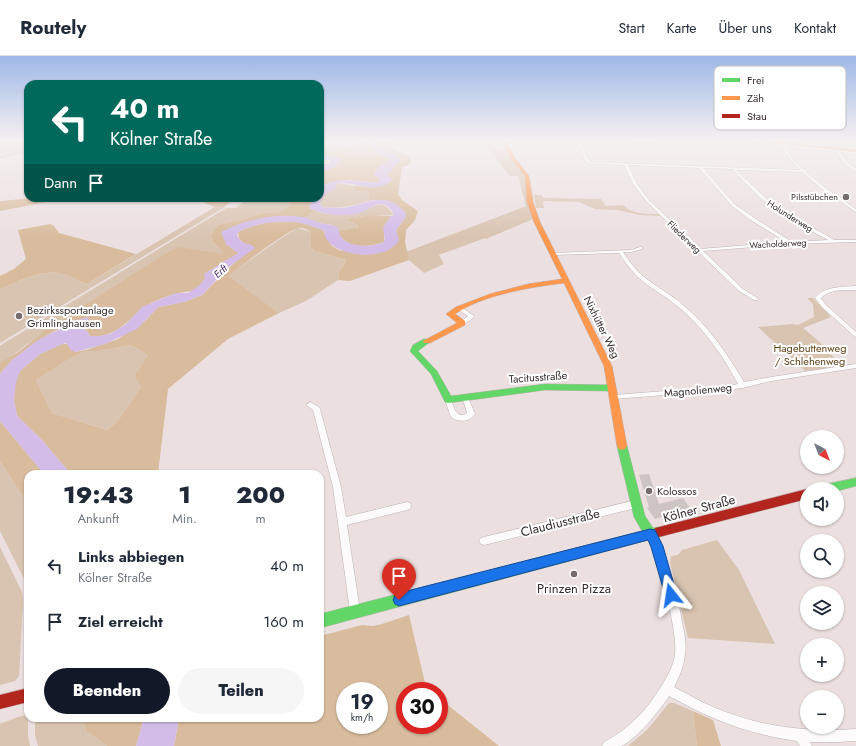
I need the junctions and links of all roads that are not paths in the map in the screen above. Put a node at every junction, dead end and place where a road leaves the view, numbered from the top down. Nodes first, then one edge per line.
1 (525, 173) edge
2 (629, 173) edge
3 (706, 173) edge
4 (738, 173) edge
5 (808, 173) edge
6 (856, 211) edge
7 (833, 242) junction
8 (855, 242) edge
9 (791, 243) junction
10 (640, 248) dead end
11 (700, 250) junction
12 (620, 251) junction
13 (552, 254) junction
14 (565, 281) junction
15 (856, 288) edge
16 (756, 299) dead end
17 (856, 335) edge
18 (856, 366) edge
19 (742, 386) junction
20 (613, 392) junction
21 (465, 397) junction
22 (448, 400) junction
23 (310, 405) dead end
24 (856, 482) edge
25 (844, 485) edge
26 (800, 496) edge
27 (636, 504) junction
28 (407, 506) dead end
29 (342, 522) junction
30 (650, 534) junction
31 (484, 541) dead end
32 (355, 611) junction
33 (324, 620) edge
34 (666, 689) junction
35 (24, 696) edge
36 (0, 702) edge
37 (856, 735) edge
38 (804, 741) edge
39 (611, 745) edge

1 - 13 main road, Nixhütter Weg
2 - 11 street, Fliederweg
3 - 9 street
4 - 7 street, Holunderweg
5 - 6 street
7 - 8 street, Wacholderweg
7 - 9 street, Wacholderweg
9 - 11 street, Wacholderweg
10 - 12 street
11 - 16 street, Fliederweg
12 - 13 street
12 - 19 street, Magnolienweg
13 - 14 main road, Nixhütter Weg
14 - 20 main road, Nixhütter Weg
14 - 22 main road
15 - 17 street
18 - 19 street
19 - 20 street, Magnolienweg
20 - 21 main road, Tacitusstraße
20 - 27 main road, Nixhütter Weg
21 - 22 main road, Tacitusstraße
21 - 22 street
23 - 29 street
24 - 25 main road
26 - 30 main road, Kölner Straße
27 - 30 main road, Nixhütter Weg
27 - 31 street, Claudiusstraße
28 - 29 street
29 - 32 street
30 - 32 main road, Kölner Straße
30 - 34 street
32 - 33 main road, Kölner Straße
34 - 38 street
34 - 39 street
35 - 36 main road
37 - 38 street

